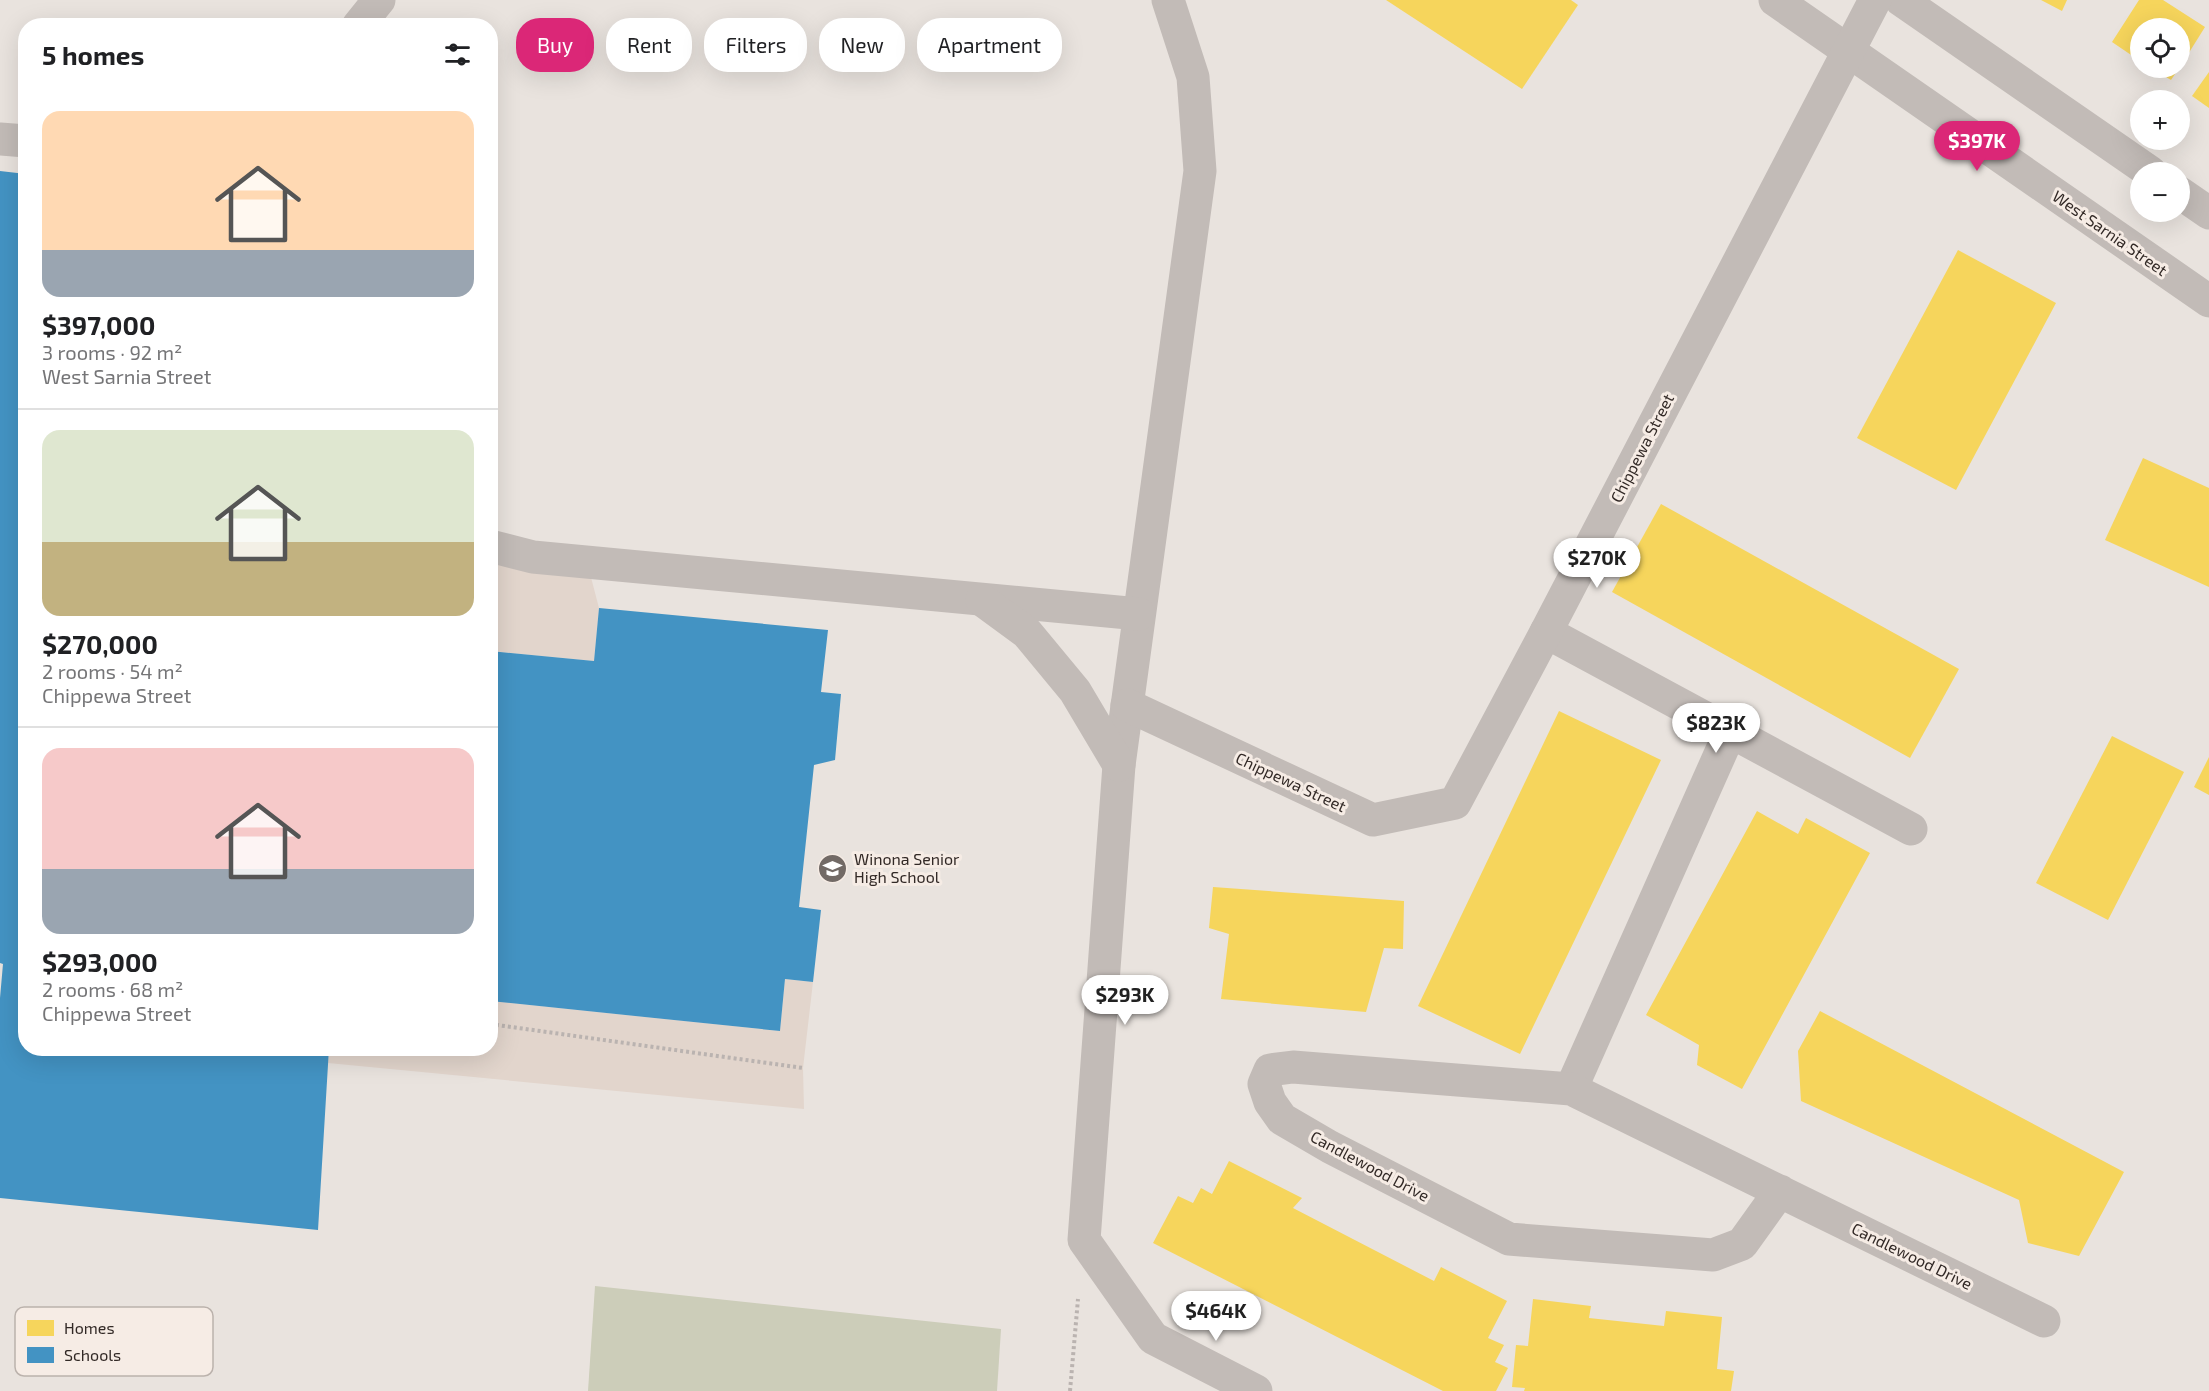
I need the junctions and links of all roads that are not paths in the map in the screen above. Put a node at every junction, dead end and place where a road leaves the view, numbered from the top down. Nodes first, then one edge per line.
1 (379, 0) edge
2 (1168, 0) edge
3 (1775, 0) edge
4 (1875, 0) edge
5 (1901, 0) edge
6 (364, 18) edge
7 (1848, 51) junction
8 (0, 139) edge
9 (18, 140) edge
10 (2136, 162) edge
11 (2190, 200) edge
12 (2209, 213) edge
13 (2209, 301) edge
14 (498, 548) edge
15 (982, 600) junction
16 (1140, 614) junction
17 (1546, 632) junction
18 (1127, 705) junction
19 (1730, 732) junction
20 (1119, 765) junction
21 (1911, 829) dead end
22 (1571, 1089) junction
23 (1780, 1191) junction
24 (2044, 1321) dead end
25 (1256, 1391) edge

1 - 6 street
2 - 16 street
3 - 7 street, West Sarnia Street
4 - 7 street, Chippewa Street
5 - 10 street
7 - 13 street, West Sarnia Street
7 - 17 street, Chippewa Street
8 - 9 street
11 - 12 street
14 - 15 street
15 - 16 street
15 - 20 street
16 - 18 street
17 - 18 street, Chippewa Street
17 - 19 street
18 - 20 street
19 - 21 street
19 - 22 street
20 - 25 street
22 - 23 street, Candlewood Drive
22 - 23 street, Candlewood Drive
23 - 24 street, Candlewood Drive

